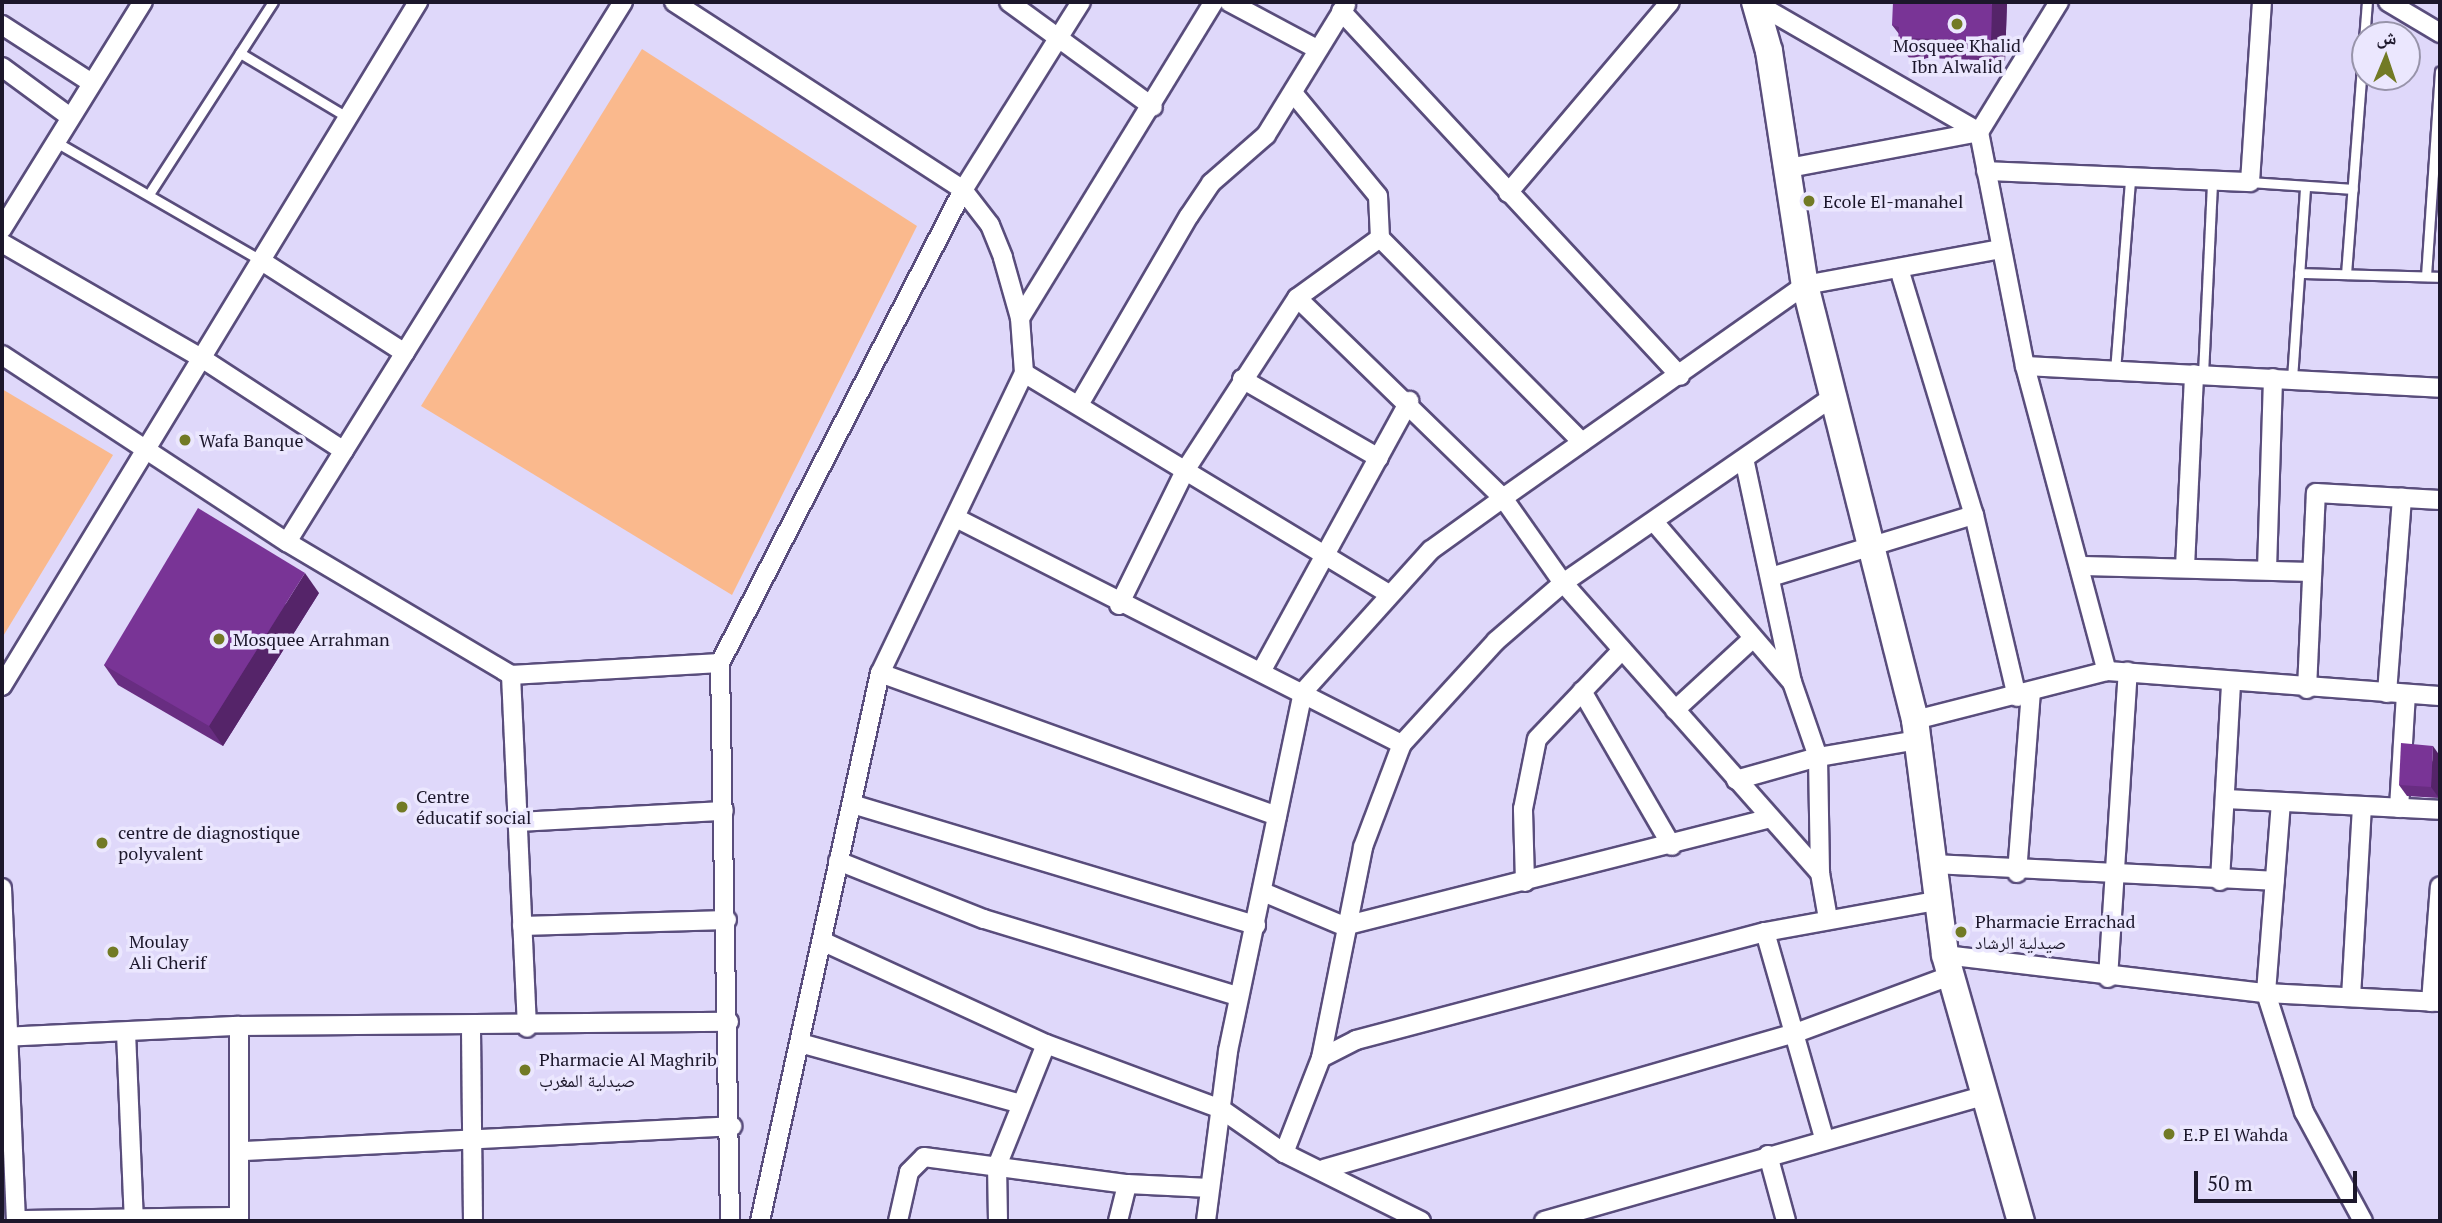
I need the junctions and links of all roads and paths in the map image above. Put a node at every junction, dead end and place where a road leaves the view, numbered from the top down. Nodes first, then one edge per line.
1 (143, 2) edge
2 (273, 2) edge
3 (418, 2) edge
4 (623, 2) edge
5 (674, 2) edge
6 (1009, 2) edge
7 (1081, 2) edge
8 (1214, 2) edge
9 (1229, 2) edge
10 (1670, 2) edge
11 (2059, 2) edge
12 (2262, 2) edge
13 (2367, 2) edge
14 (2388, 2) edge
15 (1758, 4) edge
16 (1345, 7) edge
17 (2, 25) edge
18 (2440, 33) edge
19 (1060, 37) junction
20 (1317, 49) junction
21 (240, 54) junction
22 (2, 67) edge
23 (2440, 71) edge
24 (90, 82) junction
25 (1294, 94) junction
26 (1153, 107) junction
27 (70, 117) junction
28 (347, 117) junction
29 (1979, 132) junction
30 (55, 141) junction
31 (1789, 168) junction
32 (1986, 171) junction
33 (2130, 180) junction
34 (2212, 182) junction
35 (2250, 182) junction
36 (2305, 186) junction
37 (2353, 189) junction
38 (151, 191) junction
39 (963, 191) junction
40 (1508, 193) junction
41 (2, 229) edge
42 (1380, 238) junction
43 (2, 243) edge
44 (2001, 249) junction
45 (260, 260) junction
46 (1900, 272) junction
47 (2299, 273) junction
48 (2346, 274) junction
49 (2426, 276) junction
50 (2440, 277) edge
51 (1805, 285) junction
52 (1297, 298) junction
53 (1020, 318) junction
54 (405, 353) junction
55 (2, 355) edge
56 (203, 359) junction
57 (2025, 366) junction
58 (2115, 371) junction
59 (1024, 373) junction
60 (2198, 374) junction
61 (1680, 376) junction
62 (2273, 378) junction
63 (1242, 379) junction
64 (2292, 379) junction
65 (2440, 388) edge
66 (1831, 398) junction
67 (1409, 401) junction
68 (1080, 402) junction
69 (1582, 442) junction
70 (146, 449) junction
71 (344, 451) junction
72 (1379, 458) junction
73 (1745, 463) junction
74 (1186, 469) junction
75 (1503, 498) junction
76 (2402, 498) junction
77 (2440, 500) edge
78 (1974, 515) junction
79 (956, 518) junction
80 (1655, 523) junction
81 (287, 542) junction
82 (1870, 547) junction
83 (1326, 553) junction
84 (2083, 566) junction
85 (2185, 567) junction
86 (2267, 570) junction
87 (2312, 572) junction
88 (1774, 576) junction
89 (1563, 583) junction
90 (1387, 593) junction
91 (1119, 605) junction
92 (1751, 640) junction
93 (1622, 650) junction
94 (720, 663) junction
95 (1262, 670) junction
96 (2107, 671) junction
97 (2128, 672) junction
98 (880, 673) junction
99 (511, 674) junction
100 (1792, 682) junction
101 (2231, 682) junction
102 (2, 687) edge
103 (2307, 689) junction
104 (1582, 691) junction
105 (1303, 692) junction
106 (2387, 693) junction
107 (2406, 694) junction
108 (2024, 695) junction
109 (2440, 696) edge
110 (1675, 710) junction
111 (1916, 730) junction
112 (1402, 744) junction
113 (1818, 757) junction
114 (1736, 780) junction
115 (2225, 799) junction
116 (2281, 802) junction
117 (852, 804) junction
118 (2362, 806) junction
119 (2399, 808) junction
120 (2440, 810) edge
121 (724, 811) junction
122 (1278, 816) junction
123 (1768, 818) junction
124 (518, 822) junction
125 (1671, 846) junction
126 (838, 861) junction
127 (1932, 864) junction
128 (1819, 873) junction
129 (2017, 873) junction
130 (2116, 875) junction
131 (2220, 881) junction
132 (2275, 881) junction
133 (1525, 882) junction
134 (2440, 886) edge
135 (2, 888) edge
136 (1263, 892) junction
137 (1936, 901) junction
138 (1828, 919) junction
139 (727, 920) junction
140 (1256, 925) junction
141 (522, 926) junction
142 (1344, 926) junction
143 (1765, 932) junction
144 (824, 942) junction
145 (1947, 965) junction
146 (2108, 978) junction
147 (2266, 993) junction
148 (1238, 996) junction
149 (2351, 997) junction
150 (2435, 1002) edge
151 (729, 1022) junction
152 (239, 1026) junction
153 (527, 1028) junction
154 (471, 1029) junction
155 (126, 1032) junction
156 (1793, 1034) junction
157 (5, 1038) edge
158 (800, 1043) junction
159 (1046, 1044) junction
160 (1321, 1058) junction
161 (1987, 1095) junction
162 (1021, 1104) junction
163 (1221, 1110) junction
164 (732, 1126) junction
165 (1824, 1138) junction
166 (473, 1141) junction
167 (244, 1151) junction
168 (1284, 1153) junction
169 (1768, 1155) junction
170 (997, 1166) junction
171 (1324, 1169) junction
172 (1127, 1184) junction
173 (1210, 1188) junction
174 (134, 1219) edge
175 (239, 1219) edge
176 (16, 1221) edge
177 (473, 1221) edge
178 (730, 1221) edge
179 (760, 1221) edge
180 (898, 1221) edge
181 (998, 1221) edge
182 (1118, 1221) edge
183 (1206, 1221) edge
184 (1421, 1221) edge
185 (1544, 1221) edge
186 (1786, 1221) edge
187 (2021, 1221) edge
188 (2363, 1221) edge

1 - 24 street
2 - 21 lane
3 - 28 street
4 - 54 street
5 - 39 street
6 - 19 street
7 - 19 street
8 - 26 street
9 - 20 street
10 - 40 street
11 - 29 street
12 - 35 street
13 - 37 lane
14 - 18 street
15 - 29 street
15 - 31 main road
16 - 20 street
16 - 40 street
17 - 24 street
19 - 26 street
19 - 39 street
20 - 25 street
21 - 28 lane
21 - 38 lane
22 - 27 street
23 - 49 lane
24 - 27 street
25 - 42 street
25 - 68 street
26 - 53 street
27 - 30 street
28 - 45 street
29 - 31 street
29 - 32 street
30 - 38 lane
30 - 41 street
31 - 51 main road
32 - 33 street
32 - 44 street
33 - 34 street
33 - 58 lane
34 - 35 street
34 - 60 lane
35 - 36 lane
36 - 37 lane
36 - 47 lane
37 - 48 lane
38 - 45 lane
39 - 53 street
39 - 94 street
40 - 61 street
42 - 52 street
42 - 69 street
43 - 56 street
44 - 46 street
44 - 57 street
45 - 54 street
45 - 56 street
46 - 51 street
46 - 78 street
47 - 48 lane
47 - 64 lane
48 - 49 lane
49 - 50 lane
51 - 61 street
51 - 66 main road
52 - 63 street
52 - 67 street
53 - 59 street
54 - 71 street
55 - 70 street
56 - 70 street
56 - 71 street
57 - 58 street
57 - 84 street
58 - 60 street
59 - 68 street
59 - 79 street
60 - 62 street
60 - 85 street
61 - 69 street
62 - 64 street
62 - 86 street
63 - 72 street
63 - 74 street
64 - 65 street
66 - 73 street
66 - 82 main road
67 - 72 street
67 - 75 street
68 - 74 street
69 - 75 street
70 - 81 street
70 - 102 street
71 - 81 street
72 - 83 street
73 - 80 street
73 - 88 street
74 - 83 street
74 - 91 street
75 - 89 street
75 - 90 street
76 - 77 street
76 - 87 street
76 - 106 street
78 - 82 street
78 - 108 street
79 - 91 street
79 - 98 street
80 - 89 street
80 - 92 street
81 - 99 street
82 - 88 street
82 - 111 main road
83 - 90 street
83 - 95 street
84 - 85 street
84 - 96 street
85 - 86 street
86 - 87 street
87 - 103 street
88 - 100 street
89 - 93 street
89 - 112 street
90 - 105 street
91 - 95 street
92 - 100 street
92 - 110 street
93 - 104 street
93 - 110 street
94 - 99 street
94 - 121 street
95 - 105 street
96 - 97 street
96 - 108 street
97 - 101 street
97 - 130 street
98 - 117 street
98 - 122 street
99 - 124 street
100 - 113 street
101 - 103 street
101 - 115 street
103 - 106 street
104 - 125 street
104 - 133 street
105 - 112 street
105 - 122 street
106 - 107 street
107 - 109 street
107 - 119 street
108 - 111 street
108 - 129 street
110 - 114 street
111 - 113 street
111 - 127 main road
112 - 142 street
113 - 114 street
113 - 128 street
114 - 123 street
115 - 116 street
115 - 131 street
116 - 118 street
116 - 132 street
117 - 126 street
117 - 140 street
118 - 119 street
118 - 149 street
119 - 120 street
121 - 124 street
121 - 139 street
122 - 136 street
123 - 125 street
123 - 128 street
124 - 141 street
125 - 133 street
126 - 144 street
126 - 148 street
127 - 129 street
127 - 137 main road
128 - 138 street
129 - 130 street
130 - 131 street
130 - 146 street
131 - 132 street
132 - 147 street
133 - 142 street
134 - 150 street
135 - 157 street
136 - 140 street
136 - 142 street
137 - 138 street
137 - 145 main road
138 - 143 street
139 - 141 street
139 - 151 street
140 - 148 street
141 - 153 street
142 - 160 street
143 - 156 street
143 - 160 street
144 - 158 street
144 - 159 street
145 - 146 street
145 - 156 street
145 - 161 main road
146 - 147 street
147 - 149 street
147 - 188 street
148 - 163 street
149 - 150 street
151 - 153 street
151 - 164 street
152 - 154 street
152 - 155 street
152 - 167 street
153 - 154 street
154 - 166 street
155 - 157 street
155 - 174 street
156 - 165 street
156 - 171 street
157 - 176 street
158 - 162 street
158 - 179 street
159 - 162 street
159 - 163 street
160 - 168 street
161 - 165 street
161 - 187 main road
162 - 170 street
163 - 168 street
163 - 173 street
164 - 166 street
164 - 178 street
165 - 169 street
166 - 167 street
166 - 177 street
167 - 175 street
168 - 171 street
169 - 185 street
169 - 186 street
170 - 172 street
170 - 180 street
170 - 181 street
171 - 184 street
172 - 173 street
172 - 182 street
173 - 183 street
174 - 175 street
174 - 176 street

